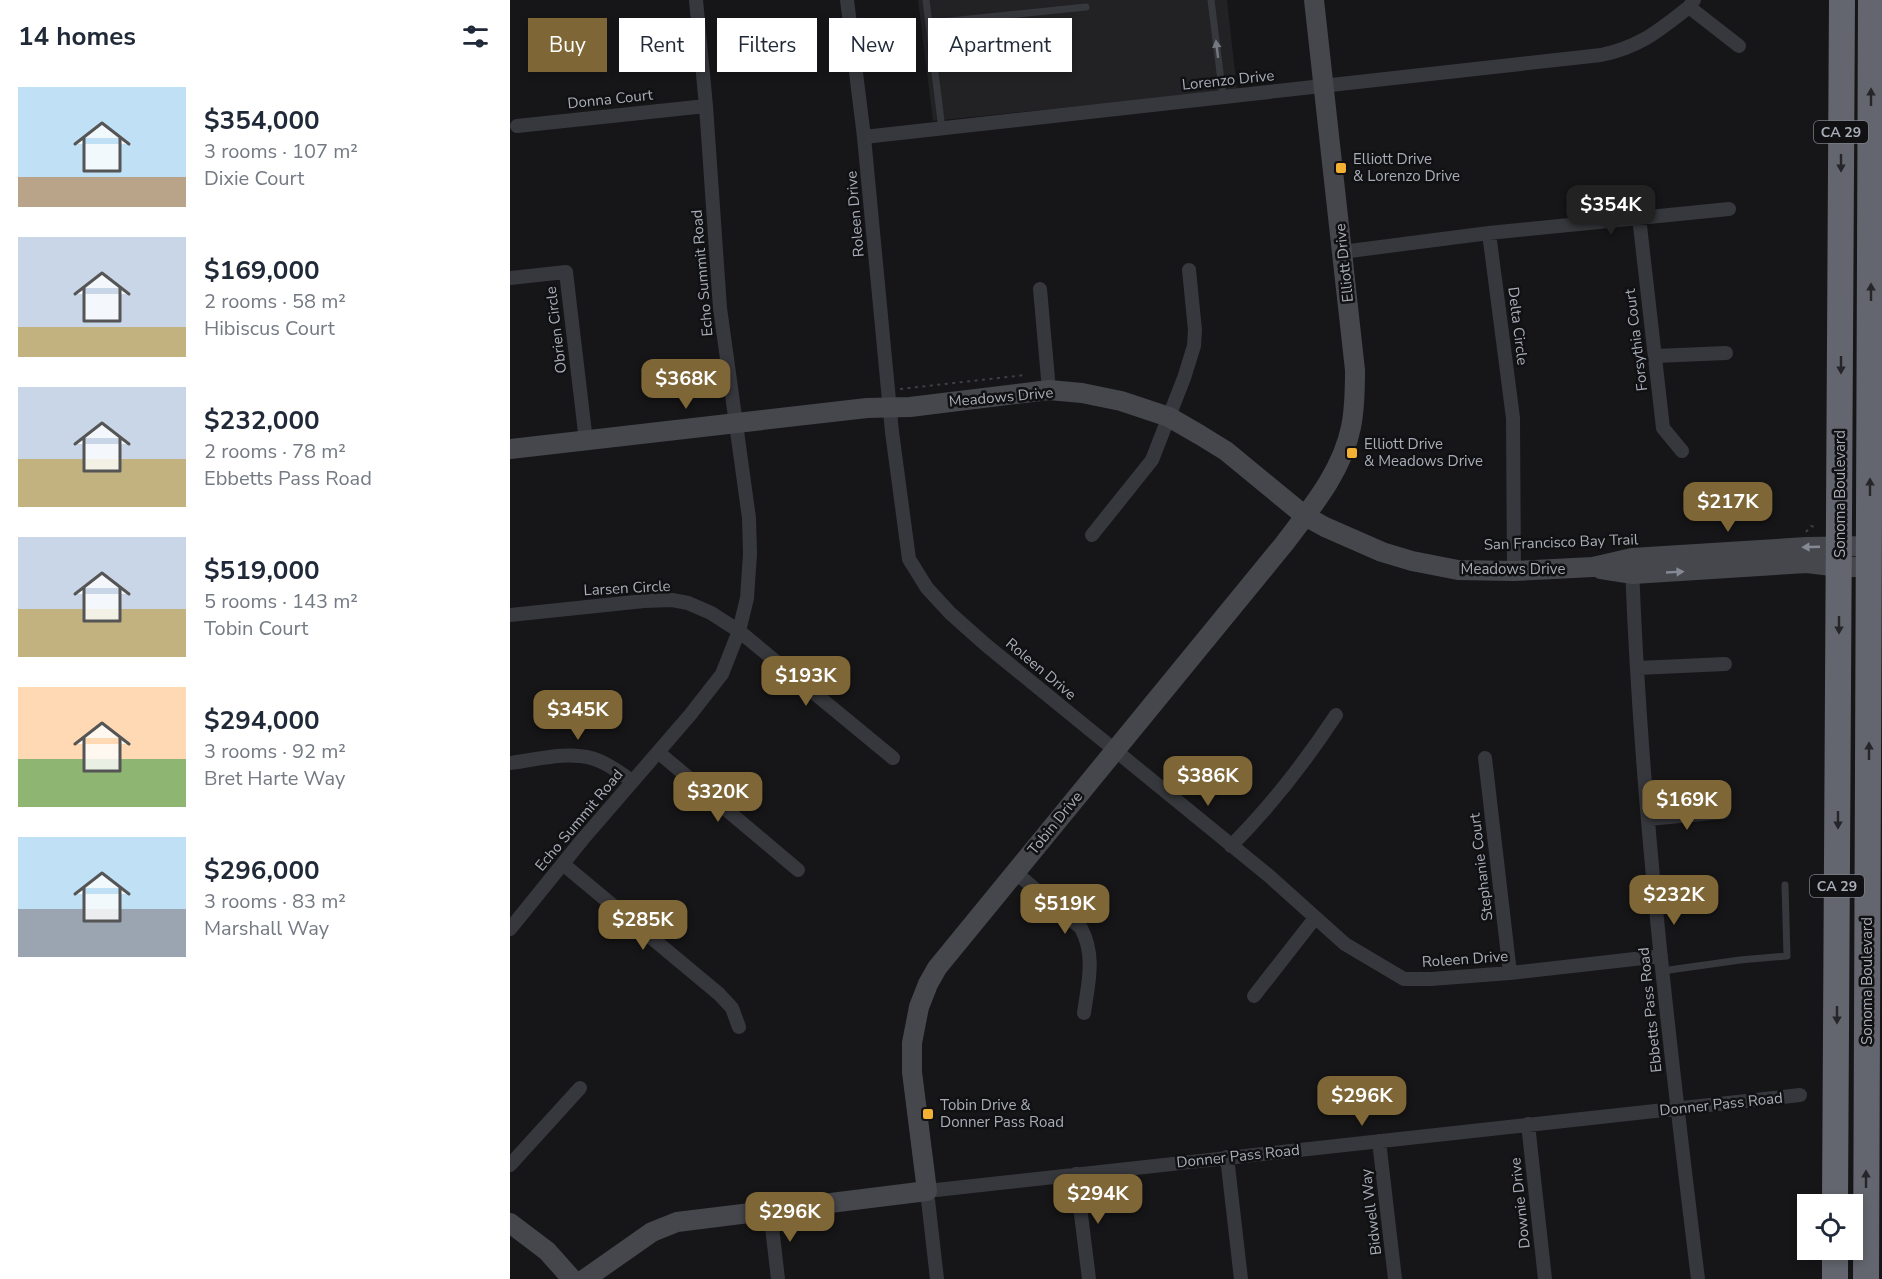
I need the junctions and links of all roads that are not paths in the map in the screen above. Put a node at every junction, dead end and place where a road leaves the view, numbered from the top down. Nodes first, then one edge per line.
1 (696, 0) edge
2 (847, 0) edge
3 (926, 0) edge
4 (1211, 0) edge
5 (1314, 0) edge
6 (1842, 0) edge
7 (1871, 0) edge
8 (1692, 3) edge
9 (1086, 7) dead end
10 (929, 18) edge
11 (979, 18) edge
12 (1739, 46) dead end
13 (936, 72) edge
14 (1323, 86) junction
15 (1223, 97) junction
16 (706, 106) junction
17 (517, 126) dead end
18 (942, 129) junction
19 (864, 137) junction
20 (1729, 209) dead end
21 (1639, 217) junction
22 (1490, 233) junction
23 (1342, 252) junction
24 (1189, 270) dead end
25 (510, 278) edge
26 (1040, 289) dead end
27 (1726, 353) dead end
28 (1656, 356) junction
29 (1049, 390) junction
30 (890, 407) junction
31 (1169, 417) junction
32 (736, 423) junction
33 (586, 441) junction
34 (510, 449) edge
35 (1682, 451) dead end
36 (1305, 516) junction
37 (1092, 535) dead end
38 (1840, 556) junction
39 (1873, 556) junction
40 (1632, 566) junction
41 (1514, 571) junction
42 (510, 615) edge
43 (739, 631) junction
44 (1725, 664) dead end
45 (1638, 668) junction
46 (1336, 715) dead end
47 (1114, 751) junction
48 (658, 752) junction
49 (893, 758) dead end
50 (1485, 758) dead end
51 (510, 763) edge
52 (632, 781) junction
53 (1723, 812) dead end
54 (1648, 819) junction
55 (1232, 846) junction
56 (563, 864) junction
57 (798, 870) dead end
58 (1015, 872) junction
59 (1785, 885) dead end
60 (1315, 918) junction
61 (510, 930) edge
62 (1660, 956) junction
63 (1662, 971) junction
64 (1510, 973) junction
65 (1254, 996) dead end
66 (1084, 1013) dead end
67 (740, 1027) dead end
68 (580, 1088) dead end
69 (1800, 1095) dead end
70 (1677, 1109) junction
71 (1528, 1124) junction
72 (1379, 1141) junction
73 (1227, 1157) junction
74 (510, 1165) edge
75 (1076, 1174) junction
76 (927, 1191) junction
77 (1835, 1194) edge
78 (770, 1210) junction
79 (510, 1223) edge
80 (572, 1279) edge
81 (585, 1279) edge
82 (778, 1279) edge
83 (937, 1279) edge
84 (1089, 1279) edge
85 (1241, 1279) edge
86 (1395, 1279) edge
87 (1545, 1279) edge
88 (1698, 1279) edge
89 (1866, 1279) edge

1 - 16 street, Echo Summit Road
2 - 19 street, Roleen Drive
3 - 10 lane
15 -> 4 lane
5 - 14 street, Elliott Drive
6 -> 38 highway, Sonoma Boulevard / CA 29
39 -> 7 highway, Sonoma Boulevard / CA 29
8 - 12 street
8 - 14 street, Lorenzo Drive
9 - 11 lane
13 - 18 lane
14 - 15 street, Lorenzo Drive
14 - 23 street, Elliott Drive
15 - 18 street, Lorenzo Drive
16 - 17 street, Donna Court
16 - 32 street, Echo Summit Road
18 - 19 street, Lorenzo Drive
19 - 30 street, Roleen Drive
20 - 21 street
21 - 22 street
21 - 28 street, Forsythia Court
22 - 23 street
22 - 41 street, Delta Circle
23 - 36 street, Elliott Drive
24 - 31 street
25 - 33 street, Obrien Circle
26 - 29 street
27 - 28 street
28 - 35 street, Forsythia Court
29 - 30 street, Meadows Drive
29 - 31 street, Meadows Drive
30 - 32 street, Meadows Drive
30 - 47 street, Roleen Drive
31 - 36 street, Meadows Drive
31 - 37 street
32 - 33 street, Meadows Drive
32 - 43 street, Echo Summit Road
33 - 34 street, Meadows Drive
36 - 41 street, Meadows Drive
36 - 47 street, Tobin Drive
38 - 39 street, Meadows Drive
38 - 40 street, Meadows Drive
38 -> 77 highway, Sonoma Boulevard / CA 29
89 -> 39 highway, Sonoma Boulevard / CA 29
40 - 41 street, Meadows Drive
40 - 45 street, Ebbetts Pass Road
42 - 43 street, Larsen Circle
43 - 48 street, Echo Summit Road
43 - 49 street, Larsen Circle
44 - 45 street
45 - 54 street, Ebbetts Pass Road
46 - 55 street
47 - 55 street, Roleen Drive
47 - 58 street, Tobin Drive
48 - 52 street, Echo Summit Road
48 - 57 street
50 - 64 street, Stephanie Court
51 - 52 street
52 - 56 street, Echo Summit Road
53 - 54 street
54 - 62 street, Ebbetts Pass Road
55 - 60 street, Roleen Drive
56 - 61 street, Echo Summit Road
56 - 67 street
58 - 66 street
58 - 76 street, Tobin Drive
59 - 63 lane
60 - 64 street, Roleen Drive
60 - 65 street
62 - 63 street, Ebbetts Pass Road
62 - 64 street, Roleen Drive
63 - 70 street, Ebbetts Pass Road
68 - 74 street
69 - 70 street, Donner Pass Road
70 - 71 street, Donner Pass Road
70 - 88 street, Ebbetts Pass Road
71 - 72 street, Donner Pass Road
71 - 87 street, Downie Drive
72 - 73 street, Donner Pass Road
72 - 86 street, Bidwell Way
73 - 75 street, Donner Pass Road
73 - 85 street
75 - 76 street, Donner Pass Road
75 - 84 street
76 - 78 street, Donner Pass Road
76 - 83 street, Tobin Drive
78 - 81 street, Donner Pass Road
78 - 82 street
79 - 80 street

